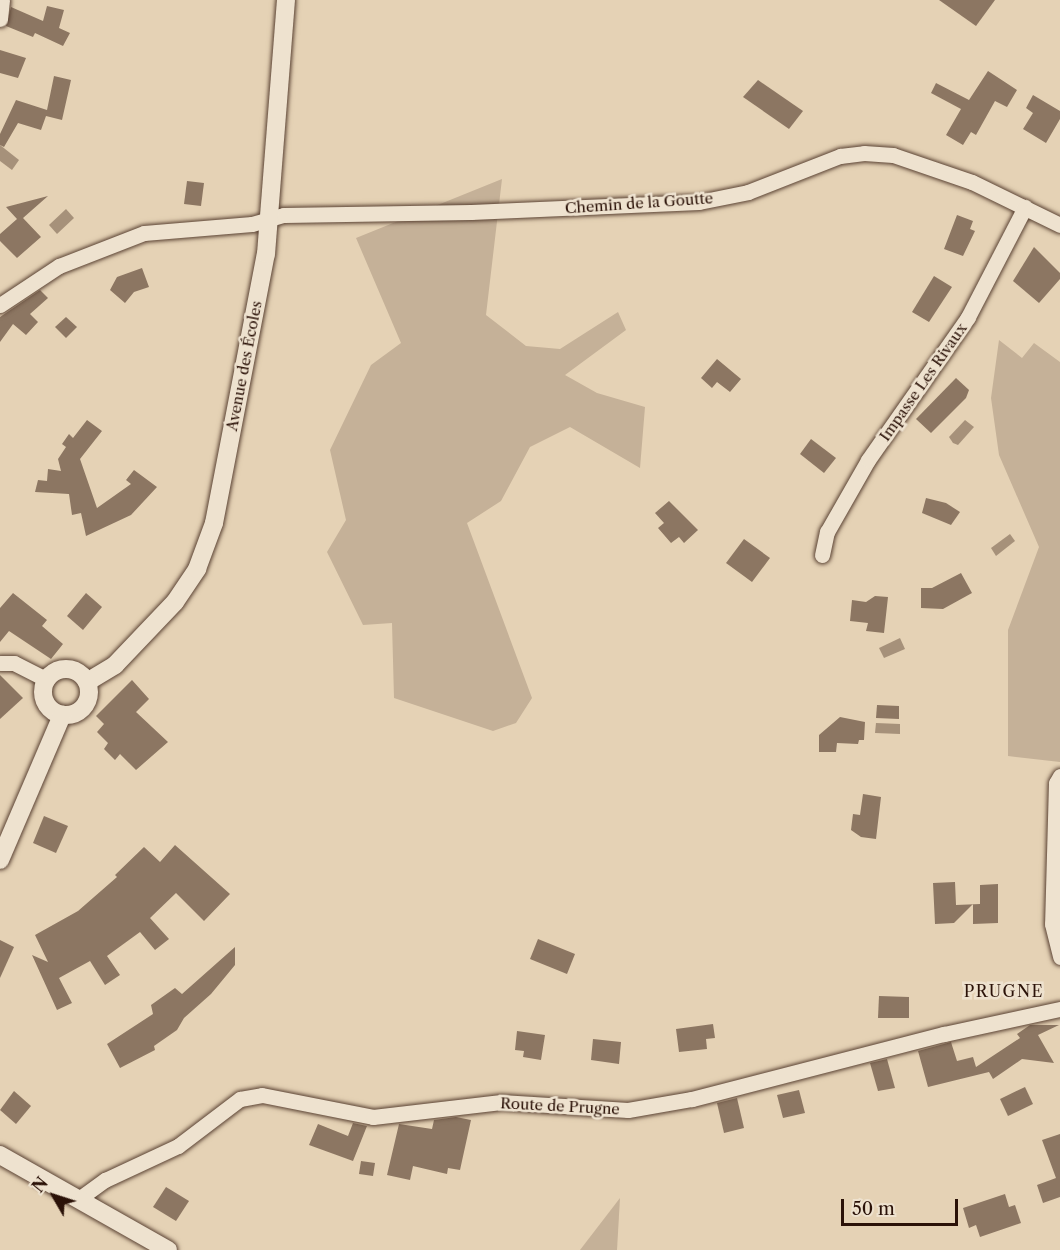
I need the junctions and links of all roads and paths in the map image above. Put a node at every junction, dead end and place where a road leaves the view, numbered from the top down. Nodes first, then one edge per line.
1 (2, 0) edge
2 (286, 0) edge
3 (0, 19) edge
4 (1025, 207) junction
5 (268, 218) junction
6 (1060, 225) edge
7 (0, 305) edge
8 (822, 555) dead end
9 (0, 663) edge
10 (47, 680) junction
11 (87, 682) junction
12 (62, 715) junction
13 (1060, 776) edge
14 (0, 860) edge
15 (1060, 957) edge
16 (1060, 1009) edge
17 (0, 1155) edge
18 (80, 1198) junction
19 (168, 1250) edge

1 - 3 street
2 - 5 street, Avenue des Écoles
4 - 5 street, Chemin de la Goutte
4 - 6 street, Chemin de la Goutte
4 - 8 street, Impasse Les Rivaux
5 - 7 street, Chemin de la Goutte
5 - 11 street, Avenue des Écoles
9 - 10 street
10 - 11 street
10 - 12 street
11 - 12 street
12 - 14 street
13 - 15 street
16 - 18 street, Route de Prugne
17 - 18 street
18 - 19 street

